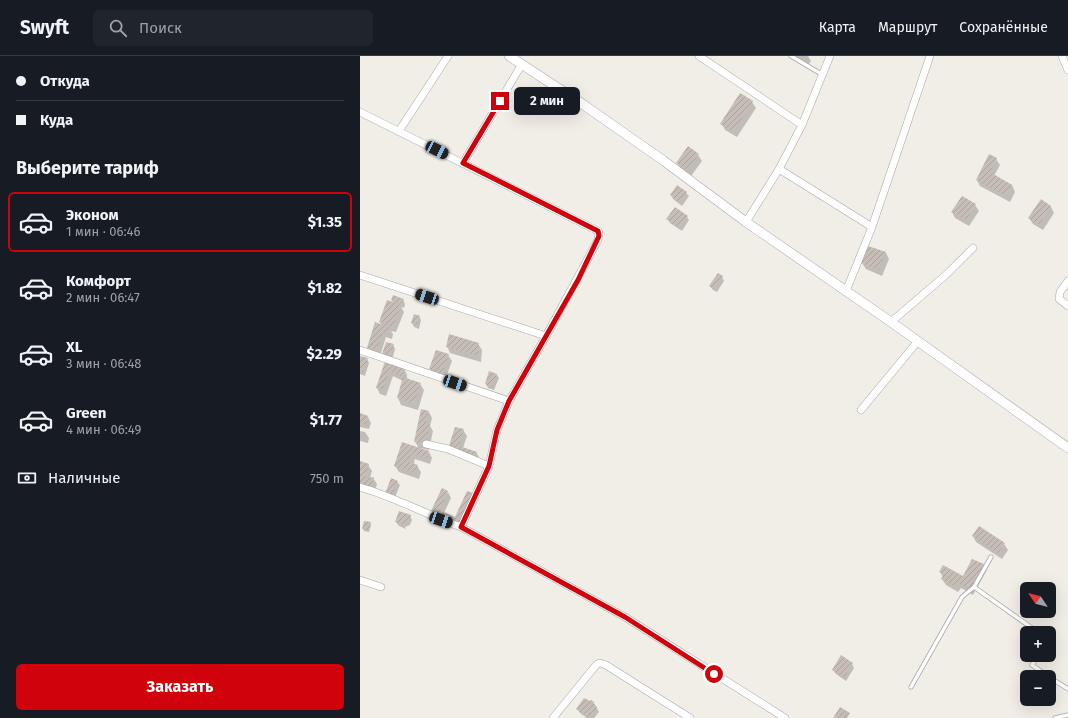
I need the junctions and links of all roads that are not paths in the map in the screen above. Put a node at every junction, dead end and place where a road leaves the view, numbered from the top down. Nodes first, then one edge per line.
1 (448, 56) edge
2 (509, 56) edge
3 (699, 56) edge
4 (791, 56) edge
5 (830, 56) edge
6 (930, 56) edge
7 (1062, 56) edge
8 (522, 64) junction
9 (1068, 70) edge
10 (822, 75) junction
11 (360, 112) edge
12 (802, 125) junction
13 (399, 131) junction
14 (463, 163) junction
15 (779, 169) junction
16 (746, 222) junction
17 (872, 228) junction
18 (973, 248) dead end
19 (360, 275) edge
20 (1068, 281) edge
21 (846, 291) junction
22 (1068, 306) edge
23 (890, 322) junction
24 (546, 336) junction
25 (918, 341) junction
26 (360, 350) edge
27 (509, 401) junction
28 (861, 410) dead end
29 (426, 444) dead end
30 (1068, 448) edge
31 (489, 466) junction
32 (360, 487) edge
33 (461, 527) junction
34 (991, 557) dead end
35 (360, 580) edge
36 (381, 587) dead end
37 (974, 587) junction
38 (1029, 626) edge
39 (1034, 662) edge
40 (1039, 670) edge
41 (1056, 681) edge
42 (911, 688) dead end
43 (1068, 689) edge
44 (1068, 715) edge
45 (553, 718) edge
46 (690, 718) edge
47 (786, 718) edge
48 (1055, 718) edge

1 - 13 street
2 - 8 street
3 - 12 street
4 - 10 lane
5 - 10 street
6 - 17 street
7 - 9 street
8 - 14 street
8 - 16 street
10 - 12 street
11 - 13 street
12 - 15 street
13 - 14 street
14 - 24 street
15 - 16 street
15 - 17 street
16 - 21 street
17 - 21 street
18 - 23 street
19 - 24 street
20 - 22 street
21 - 23 street
23 - 25 street
24 - 27 street
25 - 28 street
25 - 30 street
26 - 27 street
27 - 31 street
29 - 31 street
31 - 33 street
32 - 33 street
33 - 47 street
34 - 37 lane
35 - 36 street
37 - 38 lane
37 - 42 lane
39 - 40 lane
41 - 43 lane
44 - 48 lane
45 - 46 street

